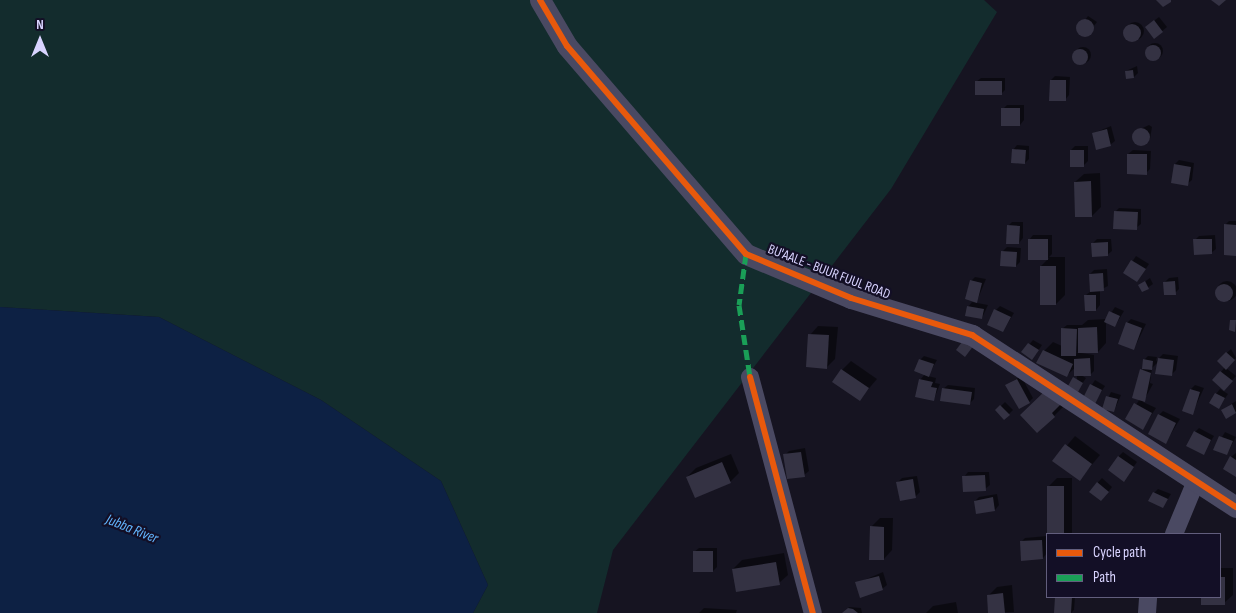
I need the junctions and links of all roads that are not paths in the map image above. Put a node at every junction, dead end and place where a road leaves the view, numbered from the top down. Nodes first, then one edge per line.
1 (540, 0) edge
2 (750, 377) dead end
3 (1196, 481) junction
4 (1236, 507) edge
5 (1174, 533) edge
6 (1148, 598) edge
7 (813, 613) edge
8 (1147, 613) edge

1 - 3 street, BU'AALE - BUUR FUUL ROAD
2 - 7 street
3 - 4 street, BU'AALE - BUUR FUUL ROAD
3 - 5 street
6 - 8 street

